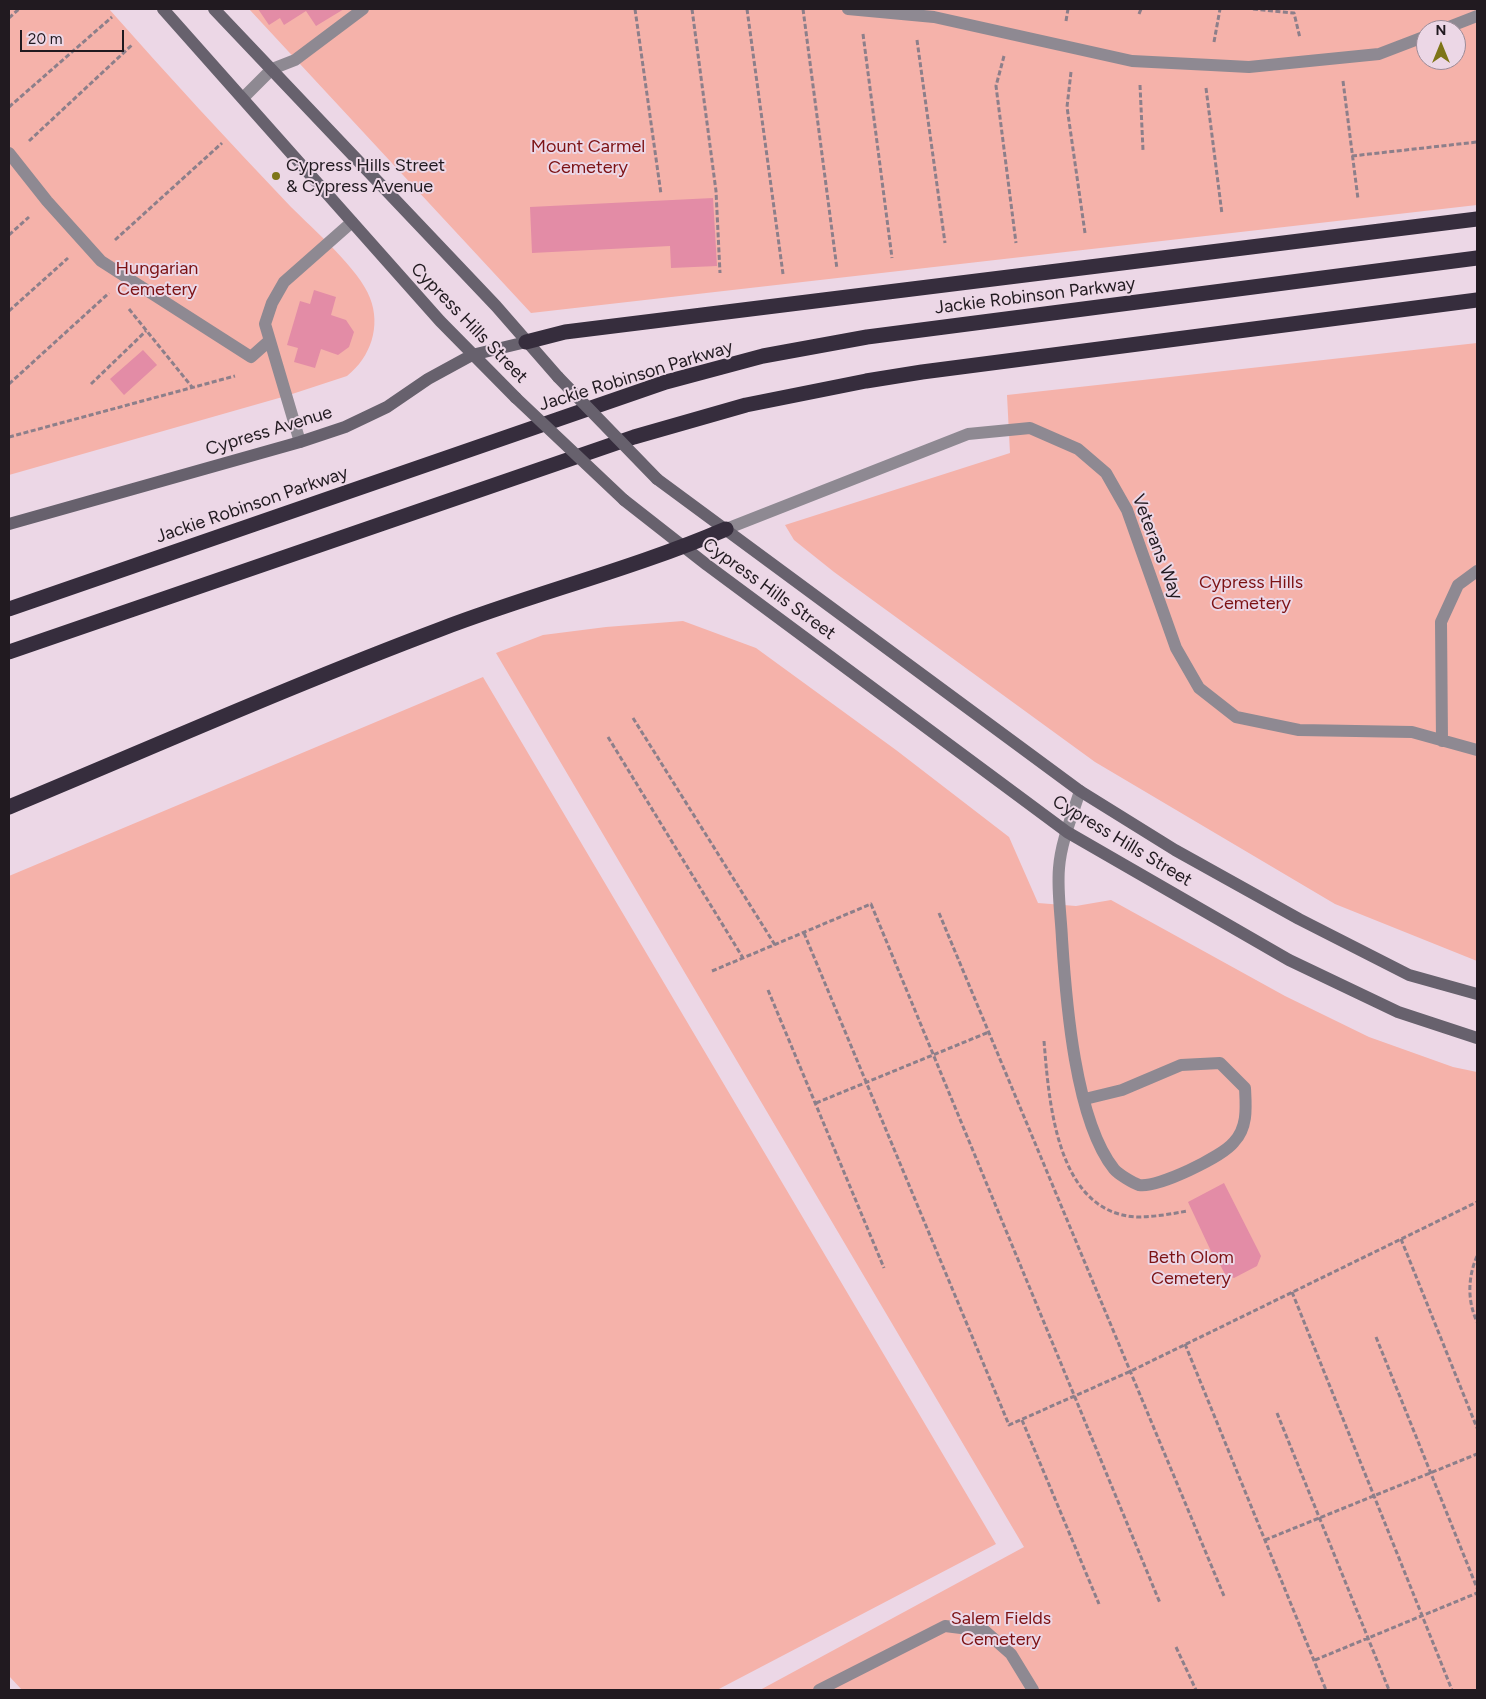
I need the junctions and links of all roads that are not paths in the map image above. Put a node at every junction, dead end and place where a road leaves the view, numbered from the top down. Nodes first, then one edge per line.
1 (162, 9) edge
2 (214, 9) edge
3 (363, 9) edge
4 (854, 9) edge
5 (1416, 40) edge
6 (272, 69) junction
7 (243, 98) junction
8 (10, 155) edge
9 (1477, 219) edge
10 (352, 222) junction
11 (1477, 258) edge
12 (1477, 300) edge
13 (269, 342) junction
14 (526, 342) junction
15 (472, 355) junction
16 (300, 442) junction
17 (9, 524) edge
18 (726, 529) junction
19 (683, 548) junction
20 (1477, 571) edge
21 (9, 609) edge
22 (9, 652) edge
23 (1442, 741) junction
24 (1477, 750) edge
25 (1080, 791) junction
26 (9, 808) edge
27 (1067, 832) junction
28 (1477, 994) edge
29 (1477, 1038) edge
30 (1085, 1099) junction
31 (819, 1690) edge
32 (1033, 1690) edge

1 - 7 street, Cypress Hills Street
2 - 6 street, Cypress Hills Street
3 - 6 lane
4 - 5 lane
6 - 7 lane
6 - 14 street, Cypress Hills Street
7 - 10 street, Cypress Hills Street
8 - 13 lane
9 - 14 highway
10 - 13 lane
10 - 15 street, Cypress Hills Street
11 - 21 highway, Jackie Robinson Parkway
12 - 22 highway
13 - 16 lane
14 - 15 street, Cypress Avenue
14 - 18 street, Cypress Hills Street, bridge
15 - 16 street, Cypress Avenue
15 - 19 street, Cypress Hills Street, bridge
16 - 17 street, Cypress Avenue
18 - 19 highway
18 - 23 lane, Veterans Way
18 - 25 street, Cypress Hills Street
19 - 26 highway
19 - 27 street, Cypress Hills Street
20 - 23 lane
23 - 24 lane, Veterans Way
25 - 27 lane
25 - 28 street, Cypress Hills Street
27 - 29 street, Cypress Hills Street
27 - 30 lane
30 - 30 lane
31 - 32 lane

